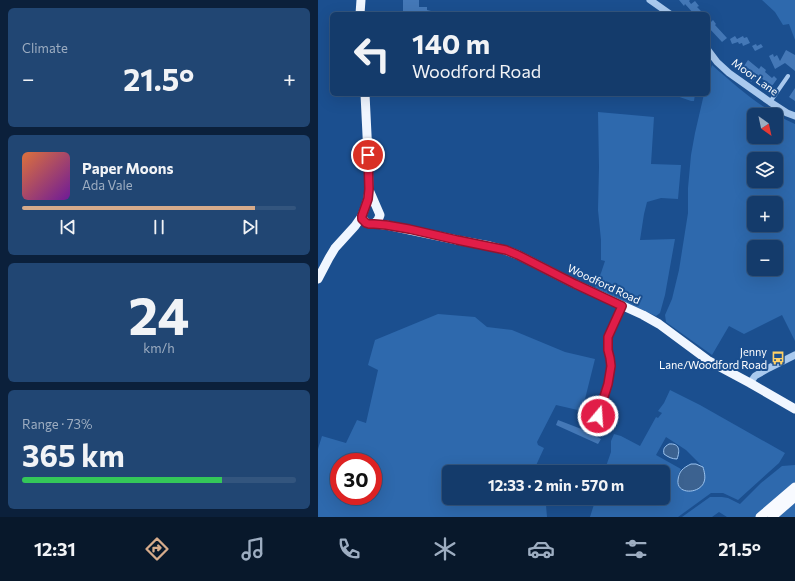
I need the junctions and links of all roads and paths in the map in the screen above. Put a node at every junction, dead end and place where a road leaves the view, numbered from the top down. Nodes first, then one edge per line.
1 (361, 0) edge
2 (650, 0) edge
3 (360, 12) edge
4 (667, 12) edge
5 (710, 52) edge
6 (788, 76) dead end
7 (365, 96) edge
8 (770, 102) junction
9 (795, 116) edge
10 (369, 189) junction
11 (378, 210) junction
12 (363, 212) junction
13 (372, 224) junction
14 (409, 229) junction
15 (344, 238) junction
16 (318, 278) edge
17 (622, 306) junction
18 (795, 355) edge
19 (750, 383) junction
20 (795, 409) edge
21 (598, 416) dead end
22 (795, 487) edge
23 (795, 497) edge
24 (760, 517) edge
25 (772, 517) edge

1 - 3 main road
2 - 4 street
5 - 8 street, Moor Lane
6 - 8 street
7 - 10 main road
8 - 9 street, Moor Lane
10 - 11 main road
10 - 12 main road
11 - 12 main road
11 - 13 main road
11 - 14 main road, Woodford Road
12 - 13 main road
12 - 15 main road
13 - 14 main road, Woodford Road
13 - 15 main road
14 - 17 main road, Woodford Road
15 - 16 main road
17 - 19 main road, Woodford Road
17 - 21 street
18 - 19 street
19 - 20 main road, Woodford Road
22 - 24 highway
23 - 25 highway

